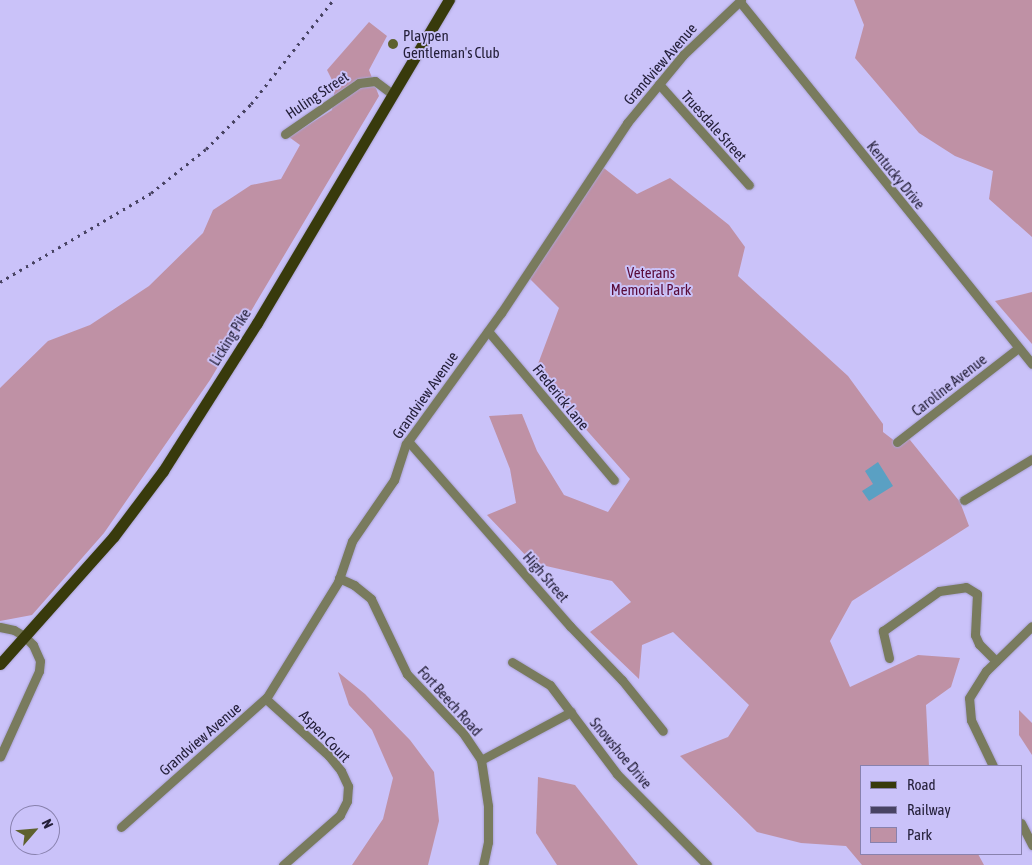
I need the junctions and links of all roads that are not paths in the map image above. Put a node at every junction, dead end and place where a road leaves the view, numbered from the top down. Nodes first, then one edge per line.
1 (449, 0) edge
2 (740, 1) edge
3 (659, 84) junction
4 (392, 94) junction
5 (285, 134) dead end
6 (748, 185) dead end
7 (488, 331) junction
8 (1018, 348) junction
9 (1032, 364) edge
10 (408, 441) junction
11 (896, 442) dead end
12 (1032, 459) edge
13 (614, 480) dead end
14 (964, 500) dead end
15 (340, 578) junction
16 (1032, 626) edge
17 (0, 627) edge
18 (24, 636) junction
19 (889, 658) dead end
20 (996, 661) junction
21 (512, 662) dead end
22 (0, 664) edge
23 (266, 698) junction
24 (571, 712) junction
25 (663, 732) dead end
26 (0, 757) edge
27 (481, 760) junction
28 (993, 765) edge
29 (1022, 825) edge
30 (121, 826) dead end
31 (1032, 845) edge
32 (283, 865) edge
33 (483, 865) edge
34 (707, 865) edge

1 - 4 main road, Licking Pike
2 - 3 street, Grandview Avenue
2 - 8 street, Kentucky Drive
3 - 6 street, Truesdale Street
3 - 7 street, Grandview Avenue
4 - 5 street, Huling Street
4 - 18 main road, Licking Pike
7 - 10 street, Grandview Avenue
7 - 13 street, Frederick Lane
8 - 9 street, Kentucky Drive
8 - 11 street, Caroline Avenue
10 - 15 street, Grandview Avenue
10 - 25 street, High Street
12 - 14 street
15 - 23 street, Grandview Avenue
15 - 27 street, Fort Beech Road
16 - 20 street
17 - 18 street
18 - 22 main road, Licking Pike
18 - 26 street
19 - 20 street
20 - 28 street
21 - 24 street, Snowshoe Drive
23 - 30 street, Grandview Avenue
23 - 32 street, Aspen Court
24 - 27 street
24 - 34 street, Snowshoe Drive
27 - 33 street, Fort Beech Road
29 - 31 street

